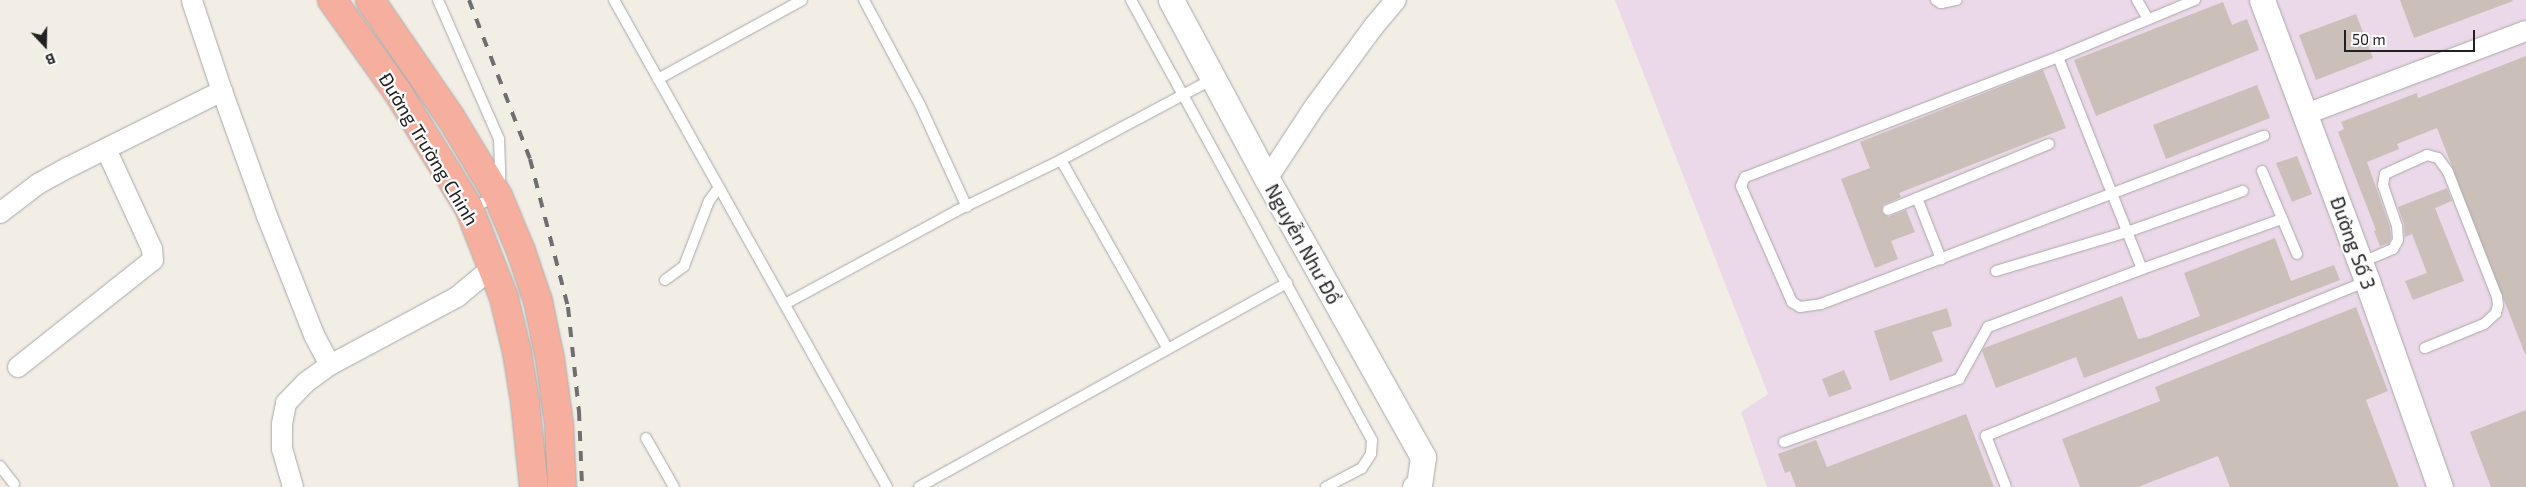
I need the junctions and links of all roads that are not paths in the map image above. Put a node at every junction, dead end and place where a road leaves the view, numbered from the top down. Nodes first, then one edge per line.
1 (332, 0) edge
2 (370, 0) edge
3 (438, 0) edge
4 (614, 0) edge
5 (802, 0) edge
6 (864, 0) edge
7 (1131, 0) edge
8 (1171, 0) edge
9 (1396, 0) edge
10 (1936, 0) edge
11 (1957, 0) edge
12 (2137, 0) edge
13 (2195, 0) edge
14 (2262, 0) edge
15 (192, 2) dead end
16 (2148, 19) junction
17 (2526, 31) edge
18 (2058, 57) junction
19 (658, 79) junction
20 (1214, 79) junction
21 (222, 91) junction
22 (1183, 94) junction
23 (2306, 114) junction
24 (2264, 136) dead end
25 (2049, 144) dead end
26 (106, 149) junction
27 (1062, 160) junction
28 (2262, 171) dead end
29 (1267, 179) junction
30 (719, 187) junction
31 (2243, 192) dead end
32 (2111, 194) junction
33 (498, 196) junction
34 (1917, 198) junction
35 (967, 207) junction
36 (470, 208) junction
37 (1888, 210) dead end
38 (0, 213) edge
39 (2282, 219) junction
40 (2127, 232) junction
41 (2297, 254) dead end
42 (1941, 259) junction
43 (493, 267) junction
44 (2142, 269) junction
45 (1996, 271) dead end
46 (2364, 272) junction
47 (665, 280) dead end
48 (1287, 283) junction
49 (785, 304) junction
50 (2425, 348) dead end
51 (1168, 349) junction
52 (330, 365) junction
53 (18, 367) dead end
54 (646, 438) dead end
55 (1784, 442) dead end
56 (0, 466) edge
57 (14, 484) dead end
58 (293, 487) edge
59 (534, 487) edge
60 (562, 487) edge
61 (674, 487) edge
62 (886, 487) edge
63 (919, 487) edge
64 (1326, 487) edge
65 (1415, 487) edge
66 (2006, 487) edge
67 (2440, 487) edge

1 - 36 highway, Đường Trường Chinh
2 - 33 highway, Đường Trường Chinh
3 - 33 lane
4 - 19 lane
5 - 19 lane
6 - 35 lane
7 - 22 lane
8 - 20 street, Nguyễn Như Đổ
9 - 29 street
10 - 11 lane
12 - 16 lane
13 - 16 lane
14 - 23 street, Đường Số 3
15 - 21 street
16 - 18 lane
17 - 23 street
18 - 32 lane
18 - 42 lane
19 - 30 lane
20 - 22 lane
20 - 29 street, Nguyễn Như Đổ
21 - 26 street
21 - 52 street
22 - 27 lane
22 - 48 lane
23 - 46 street, Đường Số 3
24 - 32 lane
25 - 34 lane
26 - 38 street
26 - 53 street
27 - 35 lane
27 - 51 lane
28 - 39 lane
29 - 65 street, Nguyễn Như Đổ
30 - 47 lane
30 - 49 lane
31 - 40 lane
32 - 40 lane
32 - 42 lane
33 - 36 lane
33 - 60 highway, Đường Trường Chinh
34 - 37 lane
34 - 42 lane
35 - 49 lane
36 - 43 highway, Đường Trường Chinh
39 - 41 lane
39 - 44 lane
40 - 44 lane
40 - 45 lane
43 - 52 street
43 - 59 highway, Đường Trường Chinh
44 - 55 lane
46 - 50 lane
46 - 66 lane
46 - 67 street, Đường Số 3
48 - 51 lane
48 - 64 lane
49 - 62 lane
51 - 63 lane
52 - 58 street
54 - 61 lane
56 - 57 lane

